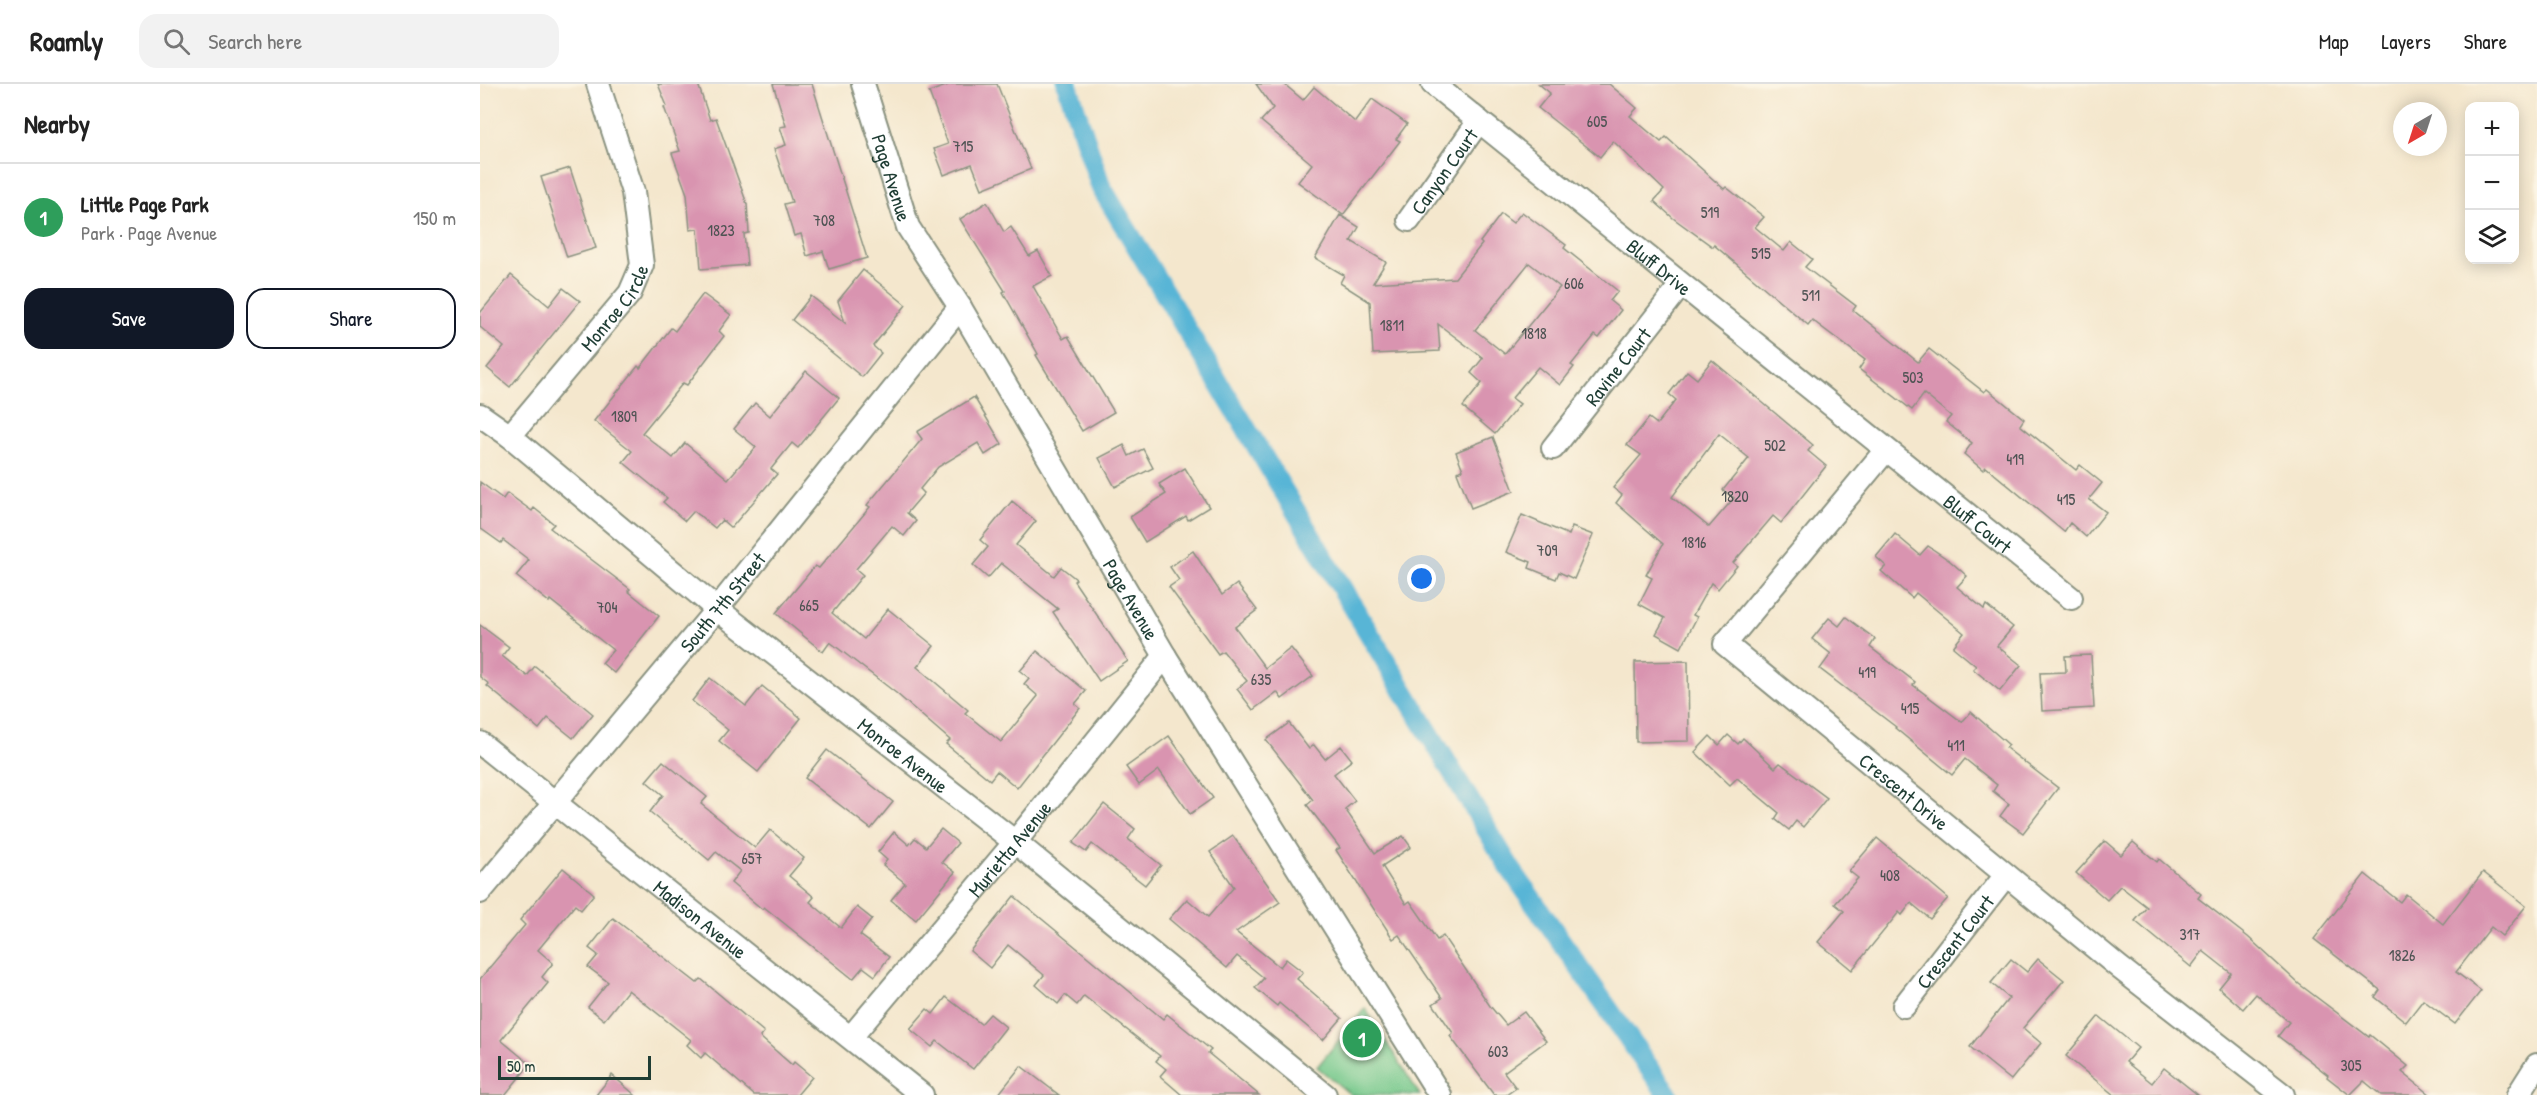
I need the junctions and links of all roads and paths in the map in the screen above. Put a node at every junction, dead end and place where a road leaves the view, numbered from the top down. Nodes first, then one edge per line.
1 (597, 84) edge
2 (863, 84) edge
3 (1433, 84) edge
4 (1479, 121) junction
5 (1409, 220) dead end
6 (1682, 285) junction
7 (960, 308) junction
8 (480, 415) edge
9 (510, 436) junction
10 (1553, 448) dead end
11 (1886, 450) junction
12 (2071, 598) dead end
13 (717, 609) junction
14 (1165, 656) junction
15 (480, 743) edge
16 (554, 803) junction
17 (1014, 842) junction
18 (2006, 875) junction
19 (480, 892) edge
20 (1904, 1006) dead end
21 (851, 1037) junction
22 (2537, 1065) edge
23 (922, 1095) edge
24 (1325, 1095) edge
25 (1440, 1095) edge
26 (2283, 1095) edge
27 (2518, 1095) edge

1 - 9 street, Monroe Circle
2 - 7 street, Page Avenue
3 - 4 street, Bluff Drive
4 - 5 street, Canyon Court
4 - 6 street, Bluff Drive
6 - 10 street, Ravine Court
6 - 11 street, Bluff Drive
7 - 13 street, South 7th Street
7 - 14 street, Page Avenue
8 - 9 street, Monroe Avenue
9 - 13 street, Monroe Avenue
11 - 12 street, Bluff Court
11 - 18 street, Crescent Drive
13 - 16 street, South 7th Street
13 - 17 street, Monroe Avenue
14 - 17 street, Murietta Avenue
14 - 25 street, Page Avenue
15 - 16 street, Madison Avenue
16 - 19 street, South 7th Street
16 - 21 street, Madison Avenue
17 - 21 street, Murietta Avenue
17 - 24 street, Monroe Avenue
18 - 20 street, Crescent Court
18 - 26 street, Crescent Drive
21 - 23 street, Madison Avenue
22 - 27 street

